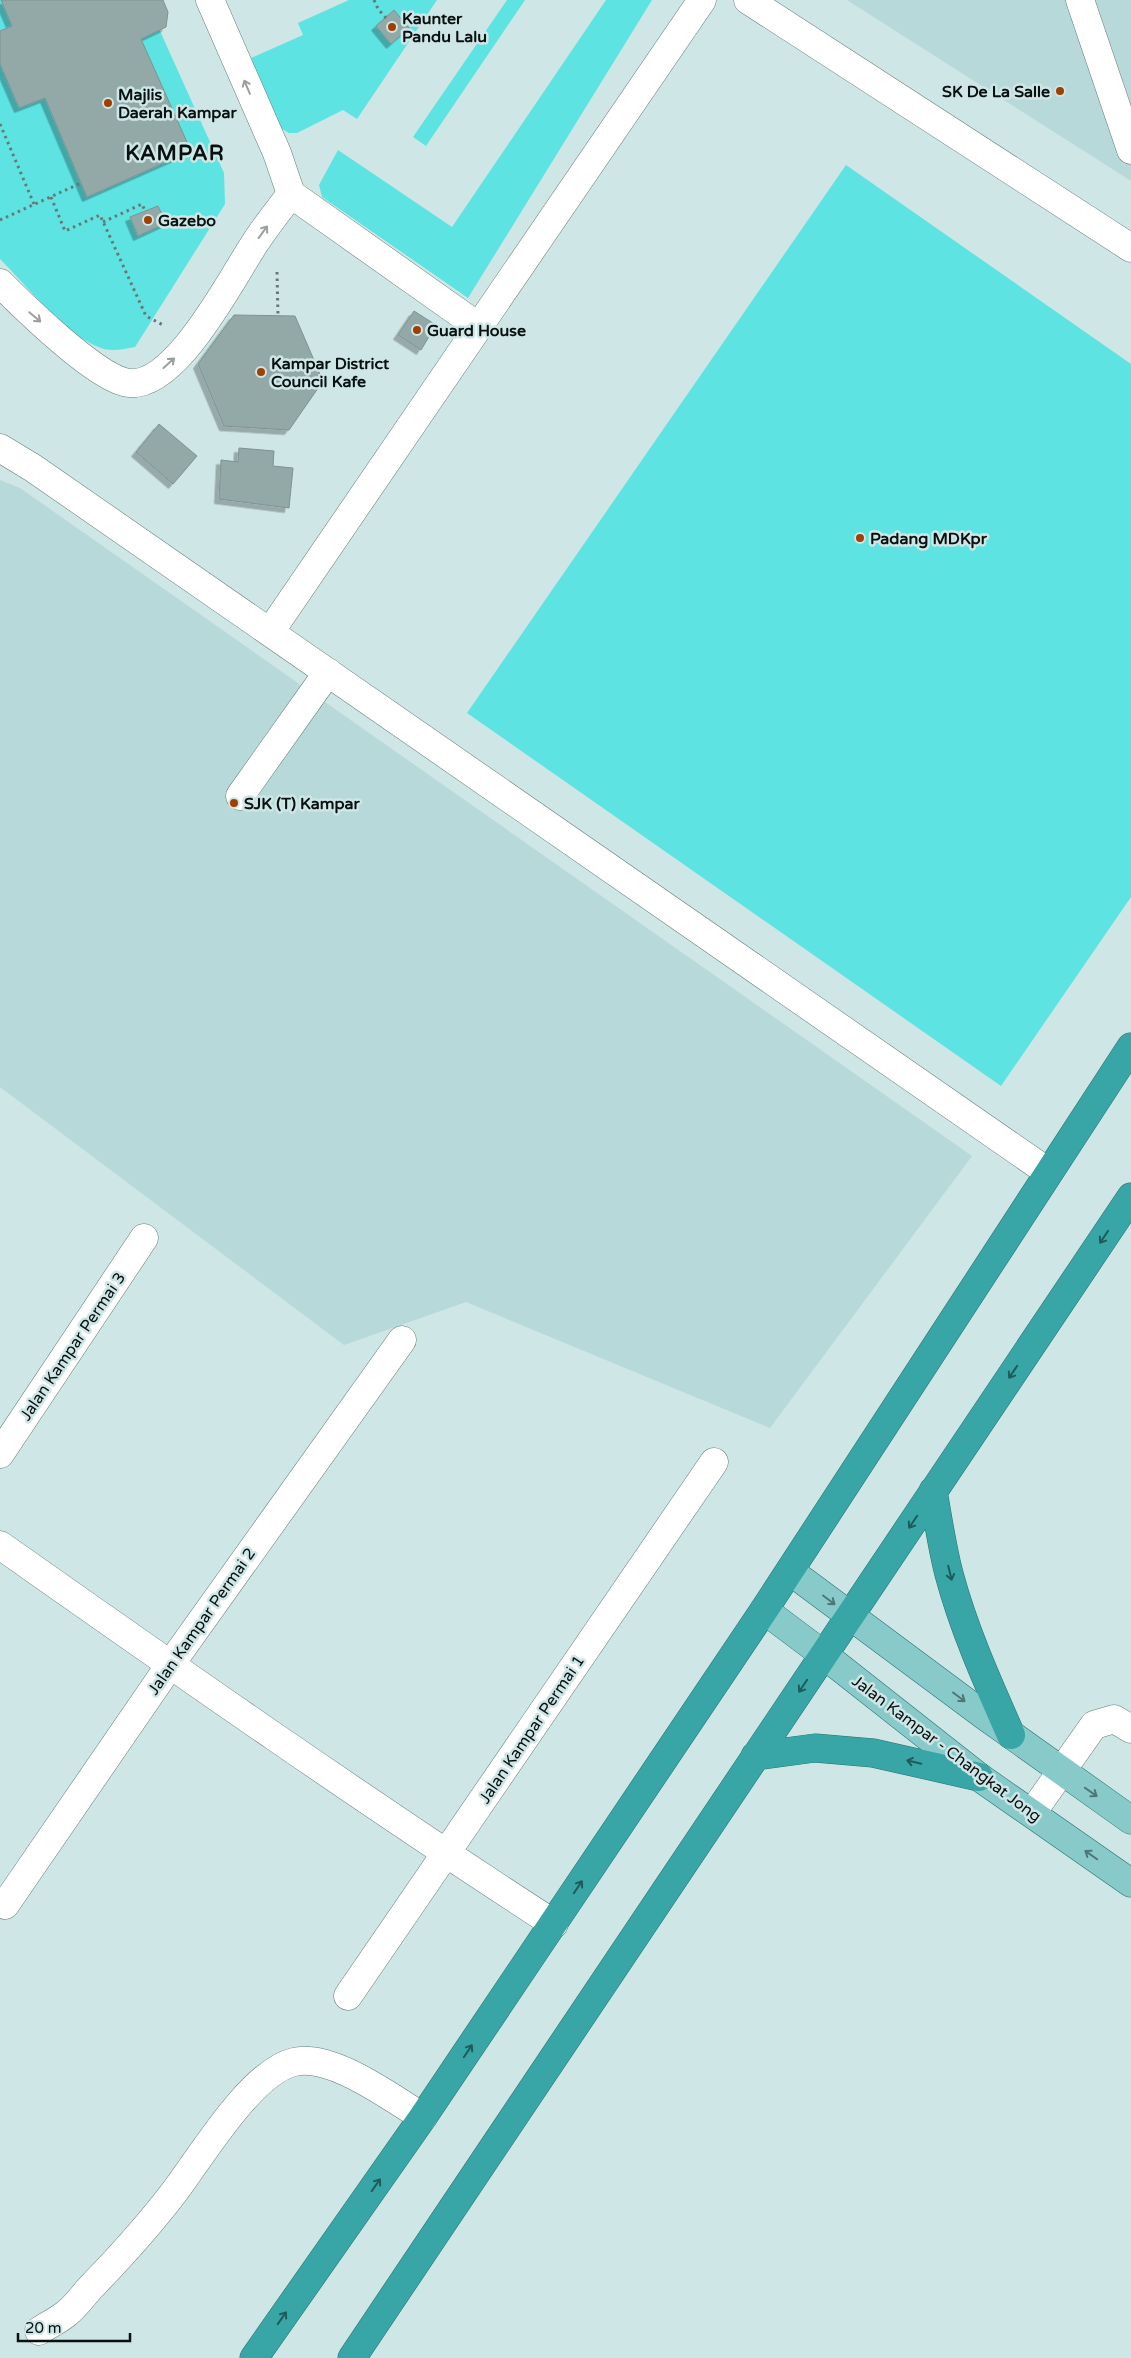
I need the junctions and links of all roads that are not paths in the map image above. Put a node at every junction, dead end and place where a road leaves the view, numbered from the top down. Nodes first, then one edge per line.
1 (210, 0) edge
2 (702, 0) edge
3 (748, 0) edge
4 (1080, 0) edge
5 (1131, 150) edge
6 (291, 194) junction
7 (1130, 245) edge
8 (0, 283) edge
9 (478, 327) junction
10 (0, 448) edge
11 (270, 632) junction
12 (328, 672) junction
13 (240, 796) dead end
14 (1131, 1048) edge
15 (1048, 1172) junction
16 (1131, 1197) edge
17 (144, 1238) dead end
18 (402, 1340) dead end
19 (0, 1454) edge
20 (714, 1462) dead end
21 (933, 1491) junction
22 (0, 1545) edge
23 (790, 1571) junction
24 (764, 1610) junction
25 (850, 1616) junction
26 (824, 1654) junction
27 (170, 1665) junction
28 (1130, 1725) edge
29 (1011, 1735) junction
30 (755, 1756) junction
31 (1062, 1771) junction
32 (979, 1777) junction
33 (1032, 1813) junction
34 (1131, 1820) edge
35 (446, 1854) junction
36 (1131, 1883) edge
37 (5, 1905) dead end
38 (554, 1924) junction
39 (348, 1996) dead end
40 (423, 2117) junction
41 (39, 2331) dead end
42 (254, 2358) edge
43 (352, 2358) edge

6 -> 1 street
2 - 9 street
3 - 7 street
4 - 5 street
8 -> 6 street
6 - 9 street
9 - 11 street
10 - 11 street
11 - 12 street
12 - 13 street
12 - 15 street
14 - 15 highway
15 - 23 highway
16 -> 21 highway
17 - 19 street, Jalan Kampar Permai 3
18 - 27 street, Jalan Kampar Permai 2
20 - 35 street, Jalan Kampar Permai 1
21 -> 25 highway
21 -> 29 highway
22 - 27 street
23 - 24 highway
23 -> 25 main road
24 - 26 main road, Jalan Kampar - Changkat Jong
38 -> 24 highway
25 - 26 highway
25 -> 29 main road
26 -> 30 highway
26 - 32 main road, Jalan Kampar - Changkat Jong
27 - 35 street
27 - 37 street, Jalan Kampar Permai 2
28 - 31 street
29 - 31 main road
32 -> 30 highway
30 - 43 highway
31 - 33 street
31 -> 34 main road
32 - 33 main road, Jalan Kampar - Changkat Jong
36 -> 33 main road, Jalan Kampar - Changkat Jong
35 - 38 street
35 - 39 street, Jalan Kampar Permai 1
40 -> 38 highway
40 - 41 street
42 -> 40 highway

